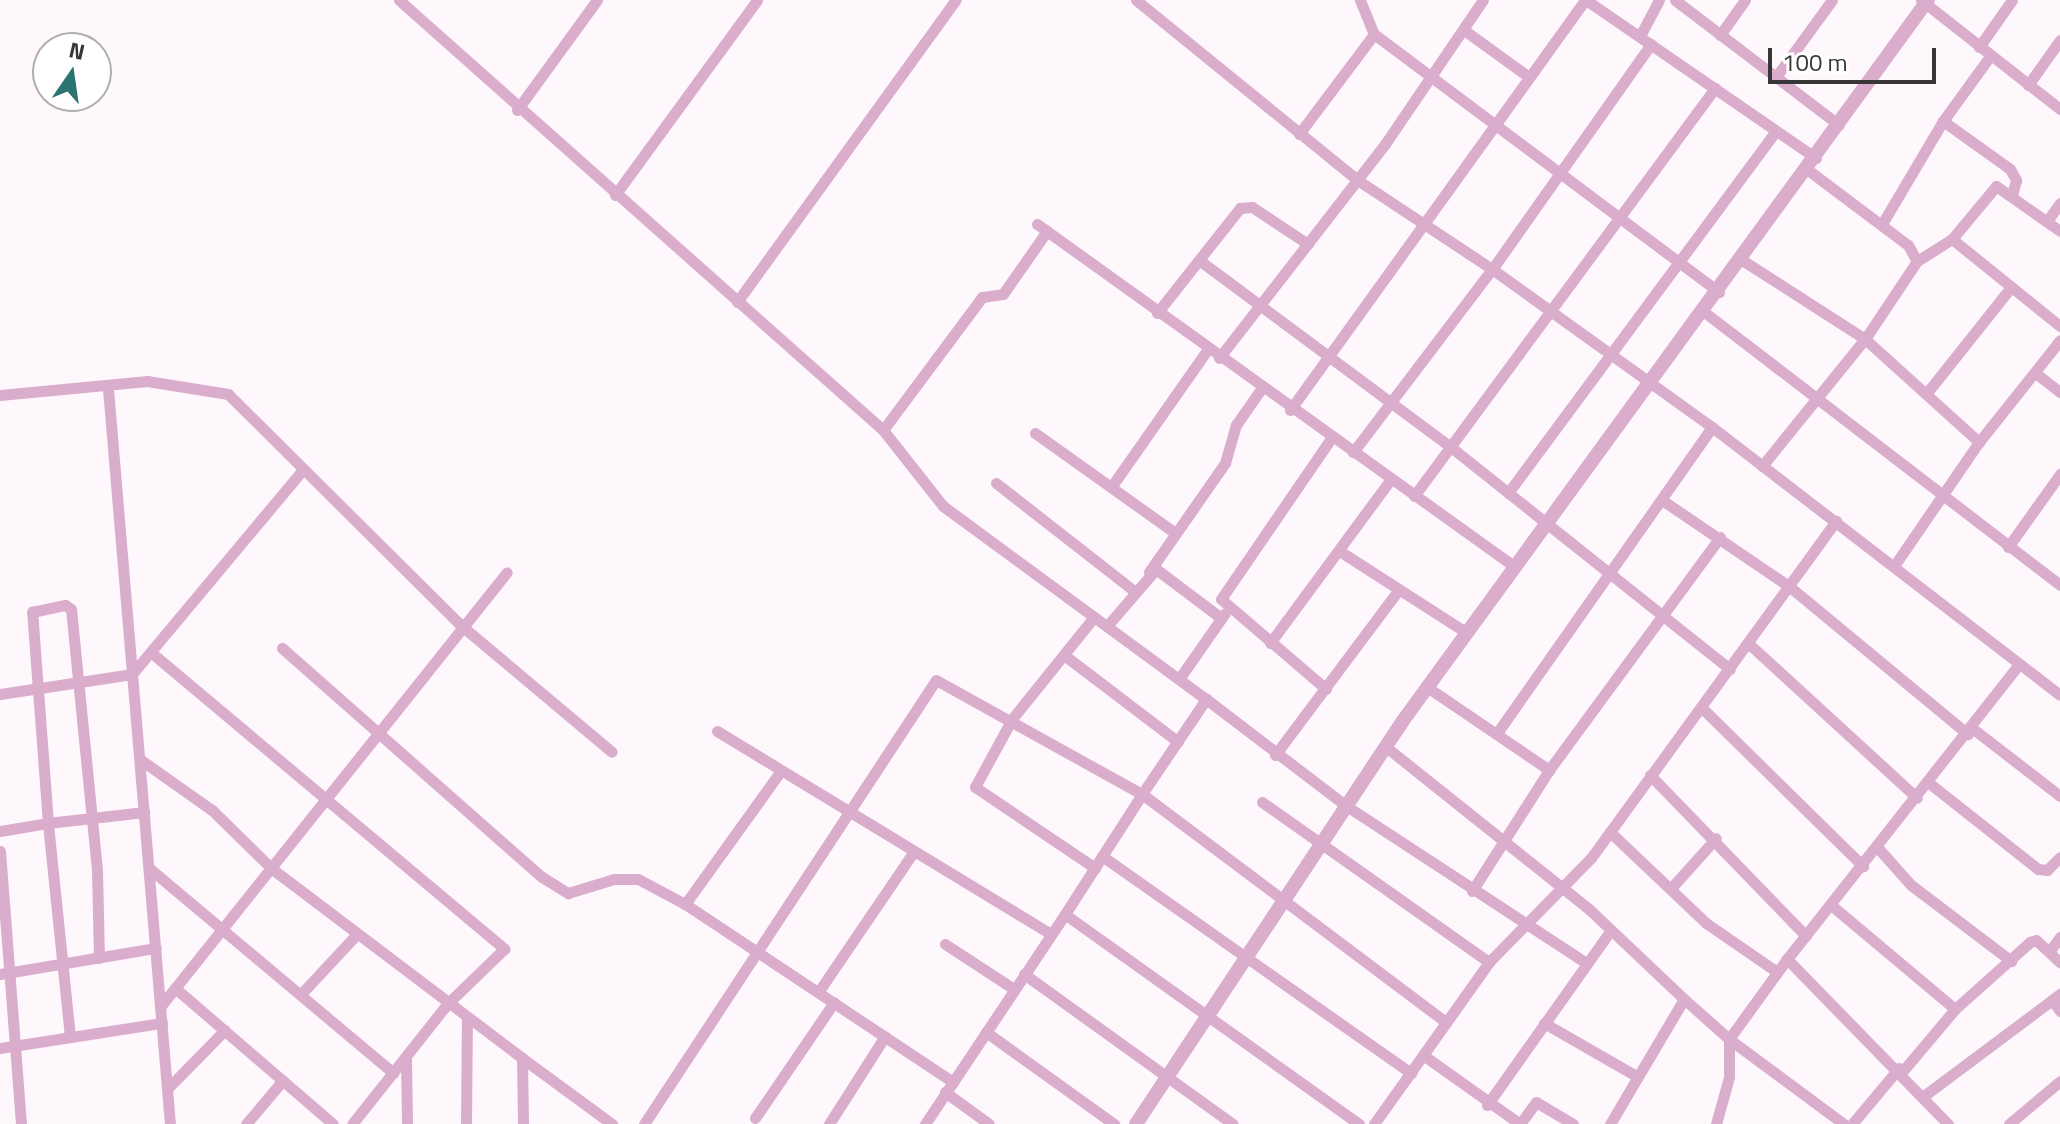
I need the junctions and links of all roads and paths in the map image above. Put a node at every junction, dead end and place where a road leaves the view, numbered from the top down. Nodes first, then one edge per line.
1 (399, 0) edge
2 (597, 0) edge
3 (757, 0) edge
4 (956, 0) edge
5 (1136, 0) edge
6 (1360, 0) edge
7 (1483, 0) edge
8 (1586, 0) edge
9 (1659, 0) edge
10 (1675, 0) edge
11 (1745, 0) edge
12 (1832, 0) edge
13 (2012, 0) edge
14 (1925, 1) edge
15 (1464, 30) junction
16 (1374, 34) junction
17 (1720, 35) junction
18 (1640, 36) junction
19 (2060, 40) edge
20 (1651, 44) junction
21 (1979, 47) junction
22 (1990, 56) junction
23 (1529, 77) junction
24 (1776, 77) junction
25 (1431, 79) junction
26 (2028, 85) junction
27 (1715, 88) junction
28 (2060, 109) edge
29 (517, 110) junction
30 (1943, 121) junction
31 (1496, 124) junction
32 (1839, 125) junction
33 (1776, 131) junction
34 (1299, 134) junction
35 (1812, 164) junction
36 (1558, 170) junction
37 (1356, 179) junction
38 (615, 195) junction
39 (2012, 195) junction
40 (2060, 203) edge
41 (1619, 220) junction
42 (2047, 221) junction
43 (1424, 223) junction
44 (1882, 224) junction
45 (2060, 231) edge
46 (1952, 239) junction
47 (1308, 244) junction
48 (1199, 260) junction
49 (1742, 260) junction
50 (1917, 261) junction
51 (1677, 262) junction
52 (1492, 269) junction
53 (2011, 287) junction
54 (1719, 292) junction
55 (737, 302) junction
56 (1259, 304) junction
57 (1550, 311) junction
58 (1703, 311) junction
59 (1157, 313) junction
60 (2060, 326) edge
61 (1865, 339) junction
62 (2060, 340) edge
63 (1207, 350) junction
64 (1607, 355) junction
65 (1327, 356) junction
66 (1219, 358) junction
67 (2038, 375) junction
68 (1646, 384) junction
69 (108, 389) junction
70 (1261, 389) junction
71 (2060, 392) edge
72 (1926, 394) junction
73 (0, 395) edge
74 (1388, 403) junction
75 (1816, 403) junction
76 (1290, 410) junction
77 (1712, 427) junction
78 (883, 430) junction
79 (1035, 433) dead end
80 (1332, 437) junction
81 (1979, 442) junction
82 (1452, 448) junction
83 (1353, 452) junction
84 (1762, 466) junction
85 (301, 472) junction
86 (1390, 480) junction
87 (2058, 482) edge
88 (996, 483) dead end
89 (1114, 483) junction
90 (1508, 493) junction
91 (1414, 496) junction
92 (1662, 500) junction
93 (1945, 500) junction
94 (1836, 521) junction
95 (1547, 524) junction
96 (1174, 532) junction
97 (1720, 537) junction
98 (2008, 547) junction
99 (1341, 552) junction
100 (1894, 566) junction
101 (1515, 567) junction
102 (507, 572) dead end
103 (1149, 572) junction
104 (1611, 574) junction
105 (2060, 585) edge
106 (1790, 587) junction
107 (1399, 589) junction
108 (1134, 591) junction
109 (1224, 614) junction
110 (1094, 617) junction
111 (1665, 617) junction
112 (1107, 626) junction
113 (463, 627) junction
114 (1467, 633) junction
115 (1270, 643) junction
116 (1748, 643) junction
117 (282, 648) dead end
118 (153, 654) junction
119 (1064, 655) junction
120 (2018, 665) junction
121 (1730, 669) junction
122 (132, 674) junction
123 (1179, 679) junction
124 (78, 681) junction
125 (1427, 687) junction
126 (38, 689) junction
127 (1326, 689) junction
128 (0, 694) edge
129 (2060, 695) edge
130 (1206, 699) junction
131 (1702, 708) junction
132 (1012, 719) junction
133 (717, 731) dead end
134 (1970, 731) junction
135 (1497, 733) junction
136 (377, 735) junction
137 (1178, 742) junction
138 (1386, 747) junction
139 (612, 752) dead end
140 (1275, 755) junction
141 (141, 760) junction
142 (1549, 770) junction
143 (780, 772) junction
144 (1650, 775) junction
145 (1929, 783) junction
146 (1142, 794) junction
147 (2060, 796) edge
148 (1917, 798) junction
149 (325, 800) junction
150 (1262, 802) dead end
151 (1348, 807) junction
152 (144, 812) junction
153 (850, 813) junction
154 (92, 816) junction
155 (48, 823) junction
156 (0, 831) edge
157 (1610, 832) junction
158 (1716, 838) junction
159 (1505, 841) junction
160 (1322, 845) junction
161 (1878, 848) junction
162 (0, 851) edge
163 (914, 851) junction
164 (1102, 856) junction
165 (2060, 857) edge
166 (1863, 866) junction
167 (149, 868) junction
168 (271, 868) junction
169 (1095, 868) junction
170 (1673, 886) junction
171 (1564, 889) junction
172 (1472, 891) junction
173 (1285, 901) junction
174 (685, 904) junction
175 (1831, 905) junction
176 (1065, 914) junction
177 (1525, 922) junction
178 (223, 928) junction
179 (1611, 930) junction
180 (357, 934) junction
181 (1051, 934) junction
182 (1806, 936) junction
183 (2060, 937) edge
184 (945, 944) dead end
185 (156, 948) junction
186 (756, 952) junction
187 (2049, 952) junction
188 (99, 958) junction
189 (1247, 958) junction
190 (1787, 959) junction
191 (2011, 961) junction
192 (1489, 962) junction
193 (2060, 962) edge
194 (64, 963) junction
195 (1586, 963) junction
196 (1777, 972) junction
197 (5, 973) edge
198 (1024, 974) junction
199 (175, 988) junction
200 (1014, 989) junction
201 (819, 991) junction
202 (301, 994) junction
203 (2056, 997) edge
204 (1684, 999) junction
205 (834, 1002) junction
206 (448, 1003) junction
207 (160, 1007) junction
208 (1955, 1009) junction
209 (2060, 1011) edge
210 (467, 1017) junction
211 (1209, 1017) junction
212 (1446, 1022) junction
213 (162, 1023) junction
214 (1544, 1023) junction
215 (225, 1030) junction
216 (986, 1032) junction
217 (885, 1036) junction
218 (70, 1037) junction
219 (1729, 1039) junction
220 (15, 1045) junction
221 (0, 1048) edge
222 (1423, 1055) junction
223 (406, 1057) junction
224 (522, 1058) junction
225 (1900, 1070) junction
226 (393, 1073) junction
227 (1411, 1073) junction
228 (1636, 1076) junction
229 (1167, 1079) junction
230 (283, 1080) junction
231 (2060, 1081) edge
232 (949, 1087) junction
233 (168, 1088) junction
234 (1925, 1095) junction
235 (1487, 1105) junction
236 (592, 1109) junction
237 (755, 1118) dead end
238 (356, 1122) edge
239 (21, 1124) edge
240 (170, 1124) edge
241 (246, 1124) edge
242 (333, 1124) edge
243 (407, 1124) edge
244 (466, 1124) edge
245 (523, 1124) edge
246 (591, 1124) edge
247 (612, 1124) edge
248 (644, 1124) edge
249 (829, 1124) edge
250 (925, 1124) edge
251 (989, 1124) edge
252 (1114, 1124) edge
253 (1136, 1124) edge
254 (1233, 1124) edge
255 (1359, 1124) edge
256 (1374, 1124) edge
257 (1520, 1124) edge
258 (1573, 1124) edge
259 (1610, 1124) edge
260 (1716, 1124) edge
261 (1844, 1124) edge
262 (1852, 1124) edge
263 (1948, 1124) edge
264 (2009, 1124) edge

1 - 29 street
2 - 29 street
3 - 38 street
4 - 55 street
5 - 34 street
6 - 16 street
7 - 15 street
8 - 18 street
8 - 23 street
9 - 18 street
10 - 17 street
11 - 17 street
12 - 24 street
13 - 21 street
14 - 21 street
14 - 32 street
15 - 23 street
15 - 25 street
16 - 25 street
16 - 34 street
17 - 24 street
18 - 20 street
19 - 26 street
20 - 27 street
20 - 36 street
21 - 22 street
22 - 26 street
22 - 30 street
23 - 31 street
24 - 32 street
25 - 31 street
25 - 37 street
26 - 28 street
27 - 33 street
27 - 41 street
29 - 38 street
30 - 39 street
30 - 44 street
31 - 36 street
31 - 43 street
32 - 35 street
33 - 35 street
33 - 51 street
34 - 37 street
35 - 44 street
35 - 49 street
36 - 41 street
36 - 52 street
37 - 43 street
37 - 47 street
38 - 55 street
39 - 42 street
39 - 46 street
40 - 42 street
41 - 51 street
41 - 57 street
42 - 45 street
43 - 52 street
43 - 65 street
44 - 50 street
46 - 50 street
46 - 53 street
47 - 48 street
47 - 56 street
48 - 56 street
48 - 59 street
49 - 54 street
49 - 61 street
50 - 61 street
51 - 54 street
51 - 64 street
52 - 57 street
52 - 74 street
53 - 60 street
53 - 72 street
54 - 58 street
55 - 78 street
56 - 65 street
56 - 66 street
57 - 64 street
57 - 82 street
58 - 68 street
58 - 75 street
59 - 63 street
59 - 78 street
61 - 72 street
61 - 75 street
62 - 67 street
63 - 66 street
63 - 89 street
64 - 68 street
64 - 90 street
65 - 74 street
65 - 76 street
66 - 70 street
67 - 71 street
67 - 81 street
68 - 77 street
68 - 95 street
69 - 73 street
69 - 85 street
69 - 122 street
70 - 76 street
70 - 96 street
72 - 81 street
74 - 82 street
74 - 83 street
75 - 84 street
75 - 93 street
76 - 80 street
77 - 84 street
77 - 92 street
78 - 110 street
79 - 89 street
80 - 83 street
80 - 109 street
81 - 93 street
82 - 90 street
82 - 91 street
83 - 86 street
84 - 94 street
85 - 113 street
85 - 118 street
86 - 91 street
86 - 99 street
87 - 98 street
88 - 108 street
89 - 96 street
90 - 95 street
91 - 101 street
92 - 97 street
92 - 104 street
93 - 98 street
93 - 100 street
94 - 100 street
94 - 106 street
95 - 101 street
95 - 104 street
96 - 103 street
97 - 106 street
97 - 111 street
98 - 105 street
99 - 107 street
99 - 115 street
100 - 120 street
101 - 114 street
102 - 113 street
103 - 108 street
103 - 109 street
104 - 111 street
104 - 135 street
106 - 116 street
106 - 134 street
107 - 114 street
107 - 127 street
108 - 112 street
109 - 115 street
109 - 123 street
110 - 112 street
110 - 119 street
111 - 121 street
111 - 142 street
112 - 123 street
113 - 136 street
113 - 139 street
114 - 125 street
115 - 127 street
116 - 121 street
116 - 148 street
117 - 136 street
118 - 122 street
118 - 149 street
119 - 132 street
119 - 137 street
120 - 129 street
120 - 134 street
121 - 131 street
122 - 124 street
122 - 141 street
123 - 130 street
124 - 126 street
124 - 126 street
124 - 154 street
125 - 135 street
125 - 138 street
126 - 128 street
126 - 155 street
127 - 140 street
130 - 137 street
130 - 140 street
131 - 144 street
131 - 166 street
132 - 146 street
132 - 153 street
132 - 169 street
133 - 143 street
134 - 145 street
134 - 147 street
135 - 142 street
136 - 149 street
136 - 174 street
137 - 146 street
138 - 151 street
138 - 159 street
140 - 151 street
141 - 152 street
141 - 168 street
142 - 159 street
143 - 153 street
143 - 174 street
144 - 157 street
144 - 158 street
145 - 148 street
145 - 165 street
146 - 164 street
146 - 173 street
148 - 161 street
149 - 168 street
149 - 206 street
150 - 160 street
151 - 160 street
151 - 172 street
152 - 154 street
152 - 167 street
153 - 163 street
153 - 186 street
154 - 155 street
154 - 188 street
155 - 156 street
155 - 194 street
157 - 170 street
157 - 171 street
158 - 170 street
158 - 182 street
159 - 171 street
159 - 172 street
160 - 173 street
160 - 192 street
161 - 166 street
161 - 191 street
162 - 197 street
163 - 181 street
163 - 201 street
164 - 169 street
164 - 189 street
166 - 175 street
167 - 178 street
167 - 185 street
168 - 178 street
168 - 180 street
169 - 176 street
170 - 196 street
171 - 177 street
171 - 179 street
172 - 177 street
173 - 189 street
173 - 212 street
174 - 186 street
175 - 182 street
175 - 208 street
176 - 181 street
176 - 211 street
177 - 192 street
177 - 195 street
178 - 199 street
178 - 202 street
179 - 195 street
179 - 204 street
180 - 202 street
180 - 206 street
181 - 198 street
182 - 190 street
183 - 187 street
184 - 200 street
185 - 188 street
185 - 207 street
186 - 201 street
186 - 248 street
187 - 191 street
187 - 193 street
188 - 194 street
189 - 211 street
189 - 227 street
190 - 196 street
190 - 225 street
191 - 208 street
192 - 212 street
194 - 197 street
194 - 218 street
195 - 214 street
196 - 219 street
197 - 220 street
198 - 200 street
198 - 229 street
199 - 207 street
199 - 215 street
200 - 216 street
201 - 205 street
202 - 226 street
203 - 209 street
203 - 234 street
204 - 219 street
204 - 228 street
205 - 217 street
205 - 237 street
206 - 210 street
206 - 223 street
207 - 213 street
208 - 225 street
210 - 224 street
210 - 244 street
211 - 229 street
211 - 255 street
212 - 222 street
213 - 218 street
213 - 233 street
214 - 228 street
214 - 235 street
215 - 230 street
215 - 233 street
216 - 232 street
216 - 252 street
217 - 232 street
217 - 249 street
218 - 220 street
219 - 260 street
219 - 261 street
220 - 221 street
220 - 239 street
222 - 227 street
222 - 235 street
223 - 226 street
223 - 243 street
224 - 236 street
224 - 245 street
225 - 234 street
225 - 262 street
226 - 238 street
227 - 256 street
228 - 259 street
229 - 253 street
229 - 254 street
230 - 241 street
230 - 242 street
231 - 264 street
232 - 250 street
232 - 251 street
233 - 240 street
234 - 263 street
235 - 257 street
236 - 246 street
236 - 247 street
257 - 258 street

